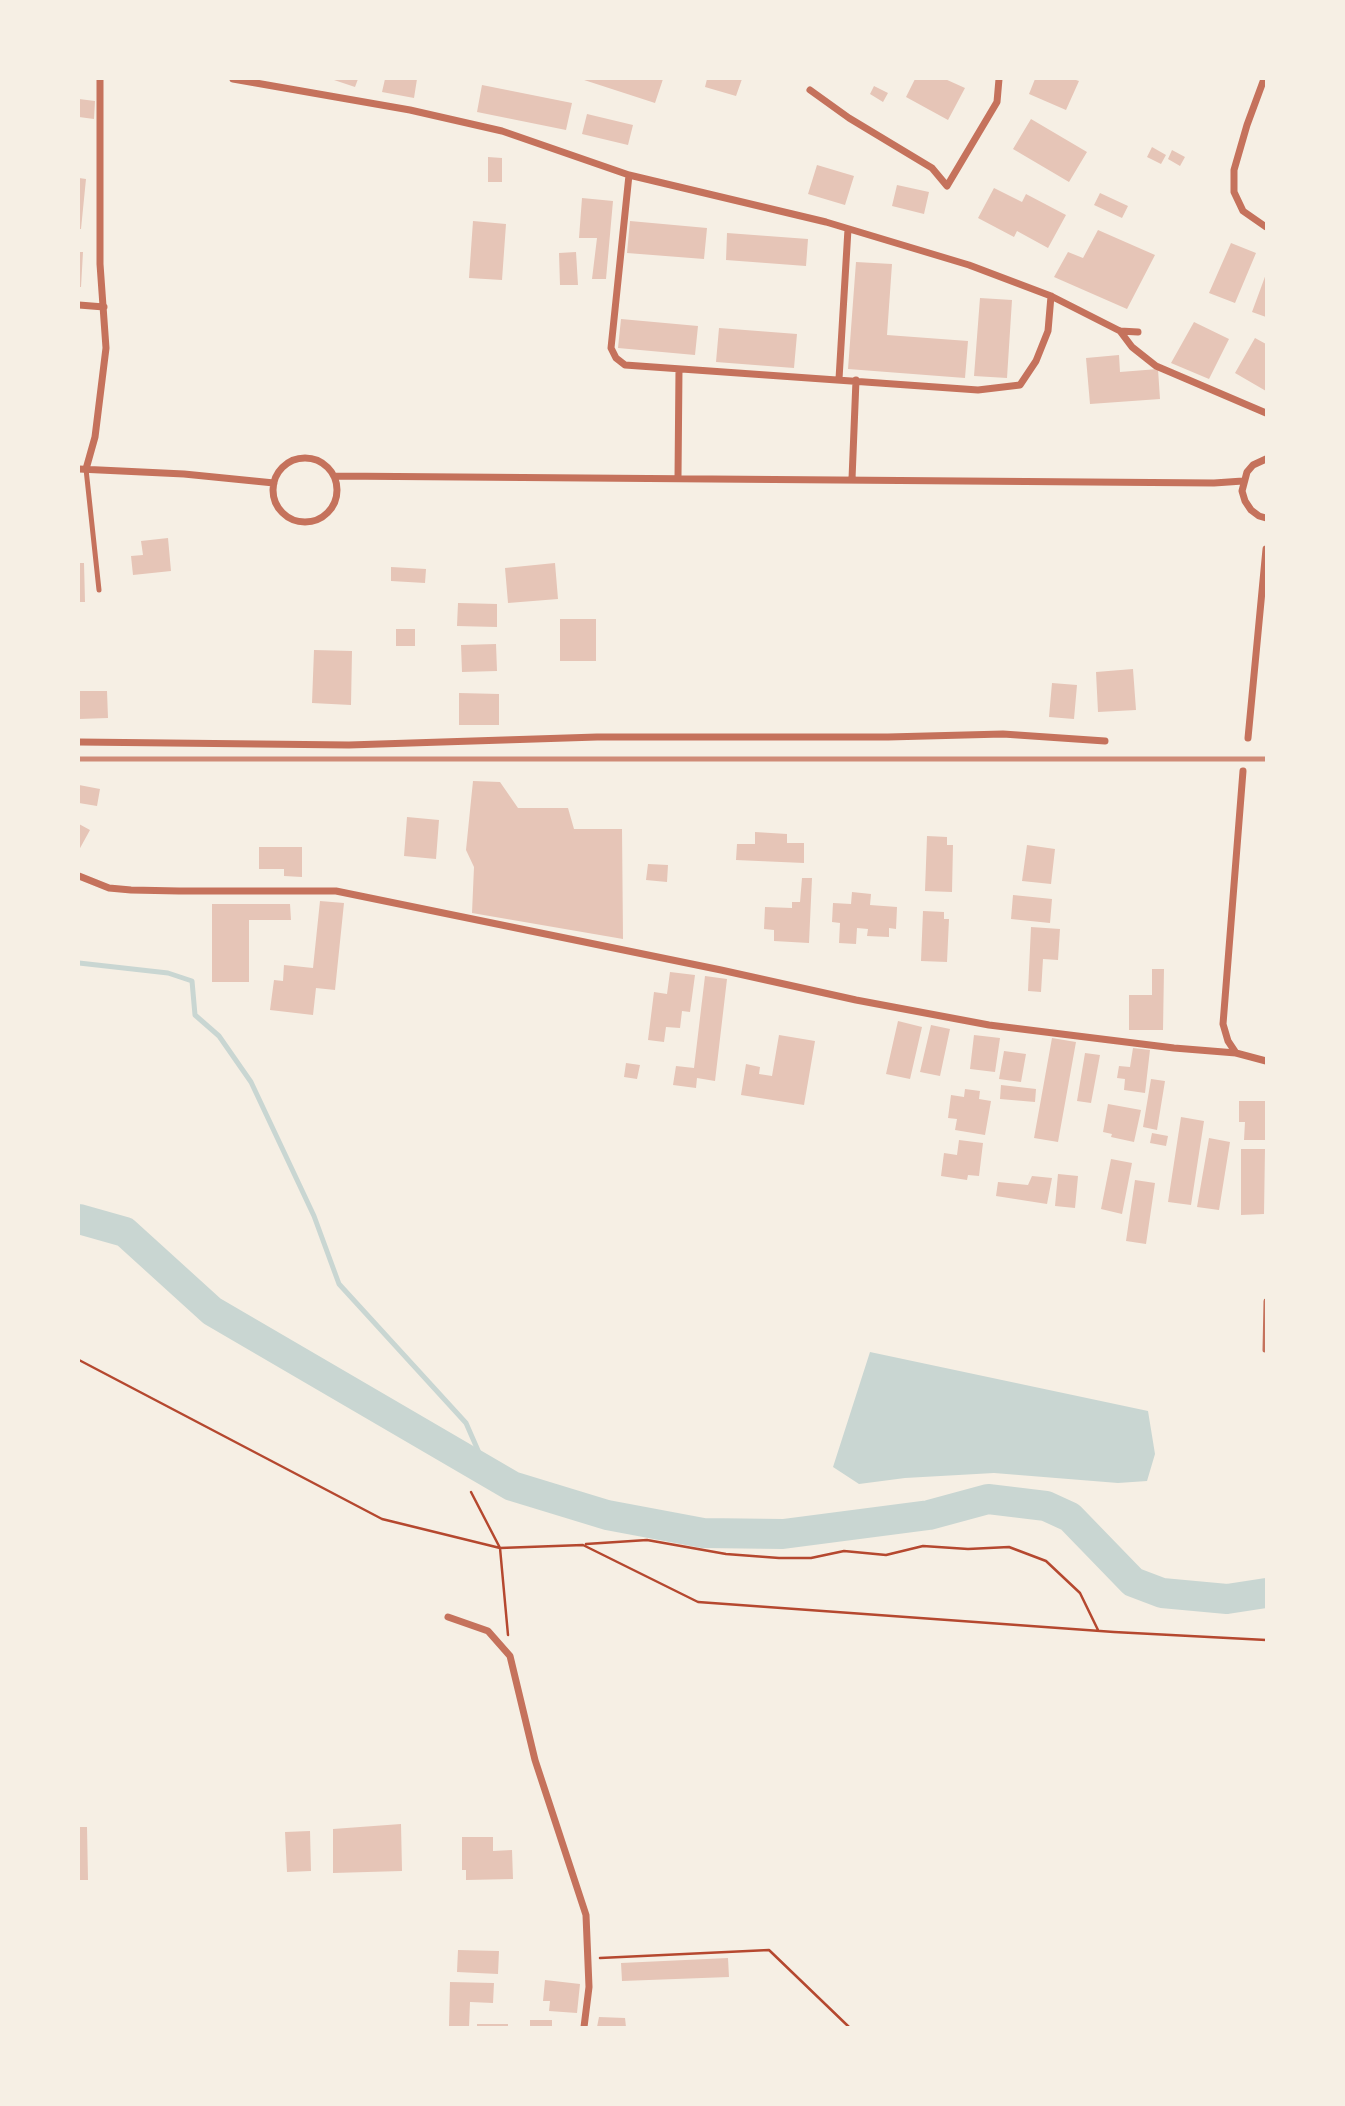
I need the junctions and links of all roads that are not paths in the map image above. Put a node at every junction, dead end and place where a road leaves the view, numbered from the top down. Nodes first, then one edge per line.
1 (100, 79) edge
2 (233, 79) edge
3 (999, 79) edge
4 (1264, 79) edge
5 (810, 90) dead end
6 (629, 176) junction
7 (1266, 227) edge
8 (848, 229) junction
9 (1051, 296) junction
10 (79, 305) edge
11 (104, 307) junction
12 (1120, 331) junction
13 (1138, 332) dead end
14 (679, 369) junction
15 (839, 379) junction
16 (856, 380) junction
17 (1266, 413) edge
18 (1266, 459) edge
19 (82, 469) edge
20 (334, 476) junction
21 (678, 477) junction
22 (852, 479) junction
23 (1243, 481) junction
24 (274, 483) junction
25 (1266, 518) edge
26 (1266, 549) edge
27 (99, 590) dead end
28 (1248, 735) dead end
29 (1105, 741) dead end
30 (79, 742) edge
31 (1243, 771) dead end
32 (79, 876) edge
33 (1236, 1053) junction
34 (1266, 1061) edge
35 (1266, 1300) edge
36 (1265, 1350) edge
37 (448, 1617) dead end
38 (584, 2027) edge

1 - 11 street
2 - 6 street
3 - 5 street
4 - 7 street
6 - 8 street
6 - 14 street
8 - 9 street
8 - 15 street
9 - 12 street
9 - 16 street
10 - 11 street
11 - 19 street
12 - 13 street
12 - 17 street
14 - 15 street
14 - 21 street
15 - 16 street
16 - 22 street
18 - 23 street
19 - 24 street
19 - 27 lane
20 - 21 street
20 - 24 street
20 - 24 street
21 - 22 street
22 - 23 street
23 - 25 street
26 - 28 street
29 - 30 street
31 - 33 street
32 - 33 street
33 - 34 street
35 - 36 lane
37 - 38 street

